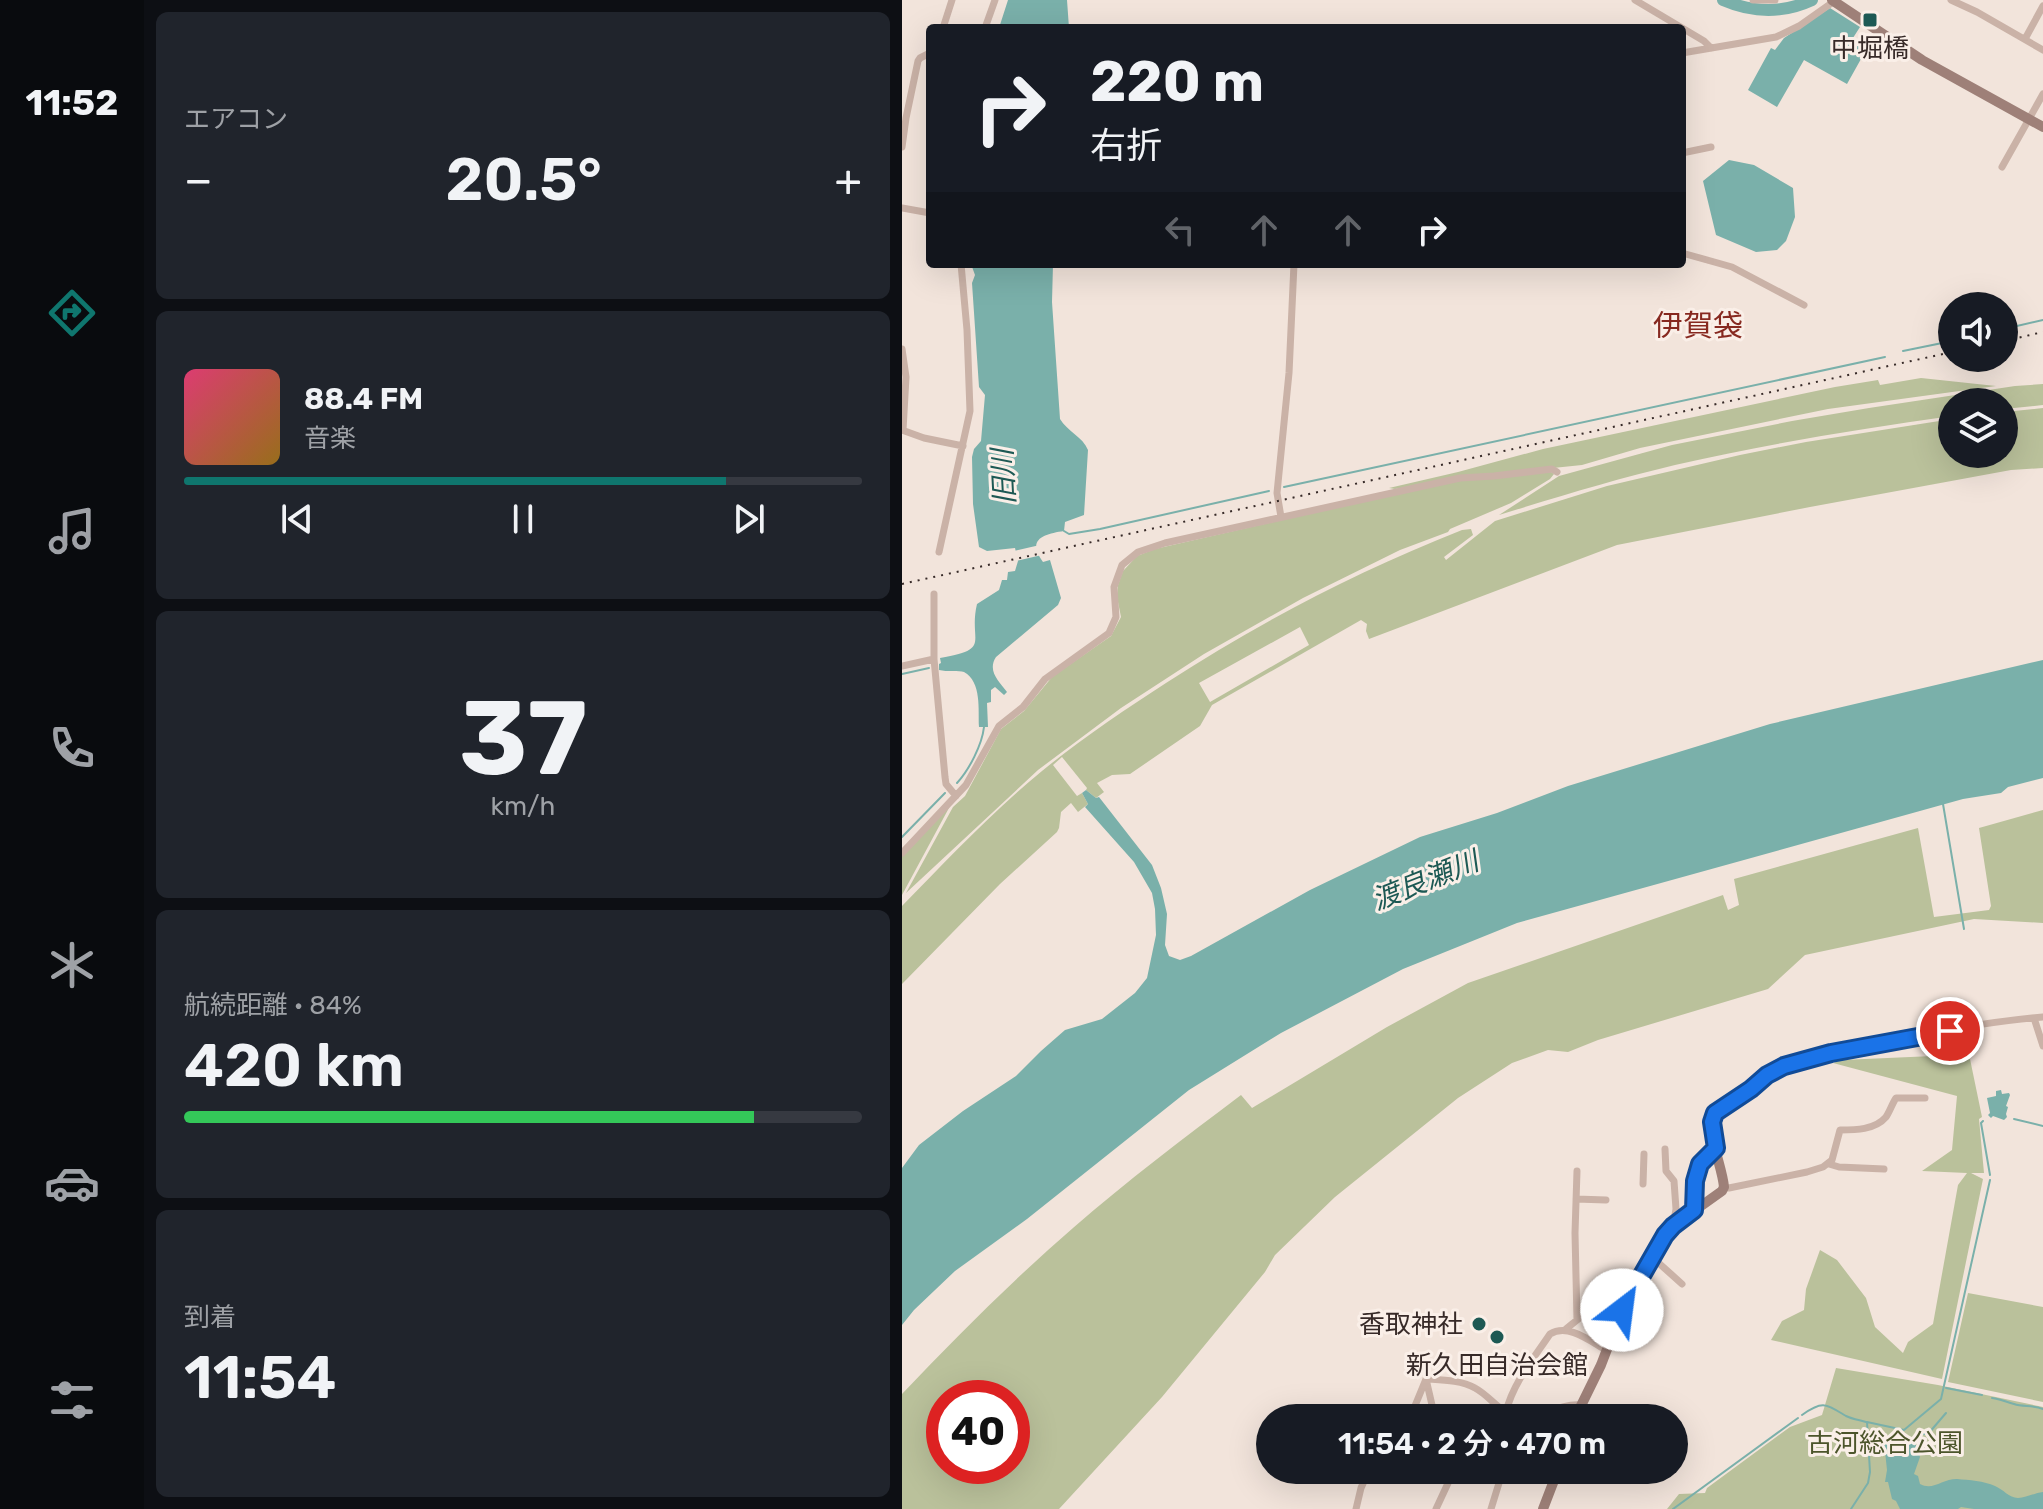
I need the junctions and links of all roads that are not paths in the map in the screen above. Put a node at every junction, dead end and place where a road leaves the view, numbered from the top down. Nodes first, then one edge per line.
1 (952, 0) edge
2 (995, 0) edge
3 (1635, 0) edge
4 (1753, 0) edge
5 (1775, 0) edge
6 (1834, 0) edge
7 (1951, 0) edge
8 (1979, 0) edge
9 (2043, 6) edge
10 (1973, 10) junction
11 (944, 24) edge
12 (986, 24) edge
13 (1675, 24) edge
14 (1686, 30) edge
15 (2025, 39) junction
16 (1711, 48) junction
17 (2043, 50) edge
18 (1686, 52) edge
19 (926, 55) edge
20 (2043, 94) edge
21 (2028, 119) junction
22 (2043, 127) edge
23 (902, 147) edge
24 (1711, 147) dead end
25 (1686, 152) edge
26 (2002, 167) dead end
27 (902, 208) edge
28 (926, 212) edge
29 (1686, 254) edge
30 (961, 268) edge
31 (1294, 268) edge
32 (1804, 305) dead end
33 (902, 349) edge
34 (903, 430) edge
35 (963, 446) junction
36 (1557, 472) dead end
37 (1281, 517) junction
38 (939, 552) dead end
39 (934, 594) dead end
40 (934, 659) junction
41 (902, 666) edge
42 (956, 796) junction
43 (902, 853) edge
44 (2038, 1018) edge
45 (2043, 1046) edge
46 (1804, 1059) joint
47 (1925, 1098) dead end
48 (1716, 1148) junction
49 (1665, 1149) dead end
50 (1644, 1154) dead end
51 (1829, 1164) junction
52 (1884, 1169) dead end
53 (1577, 1171) dead end
54 (1643, 1184) dead end
55 (1724, 1187) junction
56 (1576, 1199) junction
57 (1606, 1200) dead end
58 (1694, 1210) junction
59 (1673, 1226) junction
60 (1652, 1257) junction
61 (1682, 1284) dead end
62 (1627, 1302) junction
63 (1577, 1320) junction
64 (1566, 1329) junction
65 (1606, 1350) junction
66 (1426, 1379) junction
67 (1416, 1404) edge
68 (1432, 1404) edge
69 (1496, 1404) edge
70 (1509, 1404) edge
71 (1582, 1404) edge
72 (1363, 1484) edge
73 (1448, 1484) edge
74 (1499, 1484) edge
75 (1553, 1484) edge
76 (1356, 1509) edge
77 (1436, 1509) edge
78 (1491, 1509) edge
79 (1543, 1509) edge

1 - 11 street
2 - 12 street
3 - 13 street
4 - 5 street
6 - 16 street
6 - 21 street
7 - 10 street
8 - 10 street
9 - 15 street
10 - 15 street
14 - 16 street
15 - 17 street
16 - 18 street
19 - 23 street
20 - 21 street
21 - 22 street
21 - 26 street
24 - 25 street
27 - 28 street
29 - 32 street
30 - 35 street
31 - 37 street
33 - 34 street
34 - 35 street
35 - 38 street
36 - 37 street
37 - 42 street
39 - 40 street
40 - 41 street
40 - 42 street
42 - 43 street
44 - 45 street
44 - 46 street
46 - 48 street
47 - 51 street
48 - 55 street
48 - 58 street
49 - 59 street
50 - 54 street
51 - 52 street
51 - 55 street
53 - 56 street
55 - 58 street
56 - 57 street
56 - 63 street
58 - 59 street
59 - 60 street
60 - 61 street
60 - 62 street
62 - 63 street
62 - 65 street
63 - 64 street
64 - 65 street
64 - 70 street
65 - 71 street
66 - 67 street
66 - 68 street
66 - 69 street
72 - 76 street
73 - 77 street
74 - 78 street
75 - 79 street

